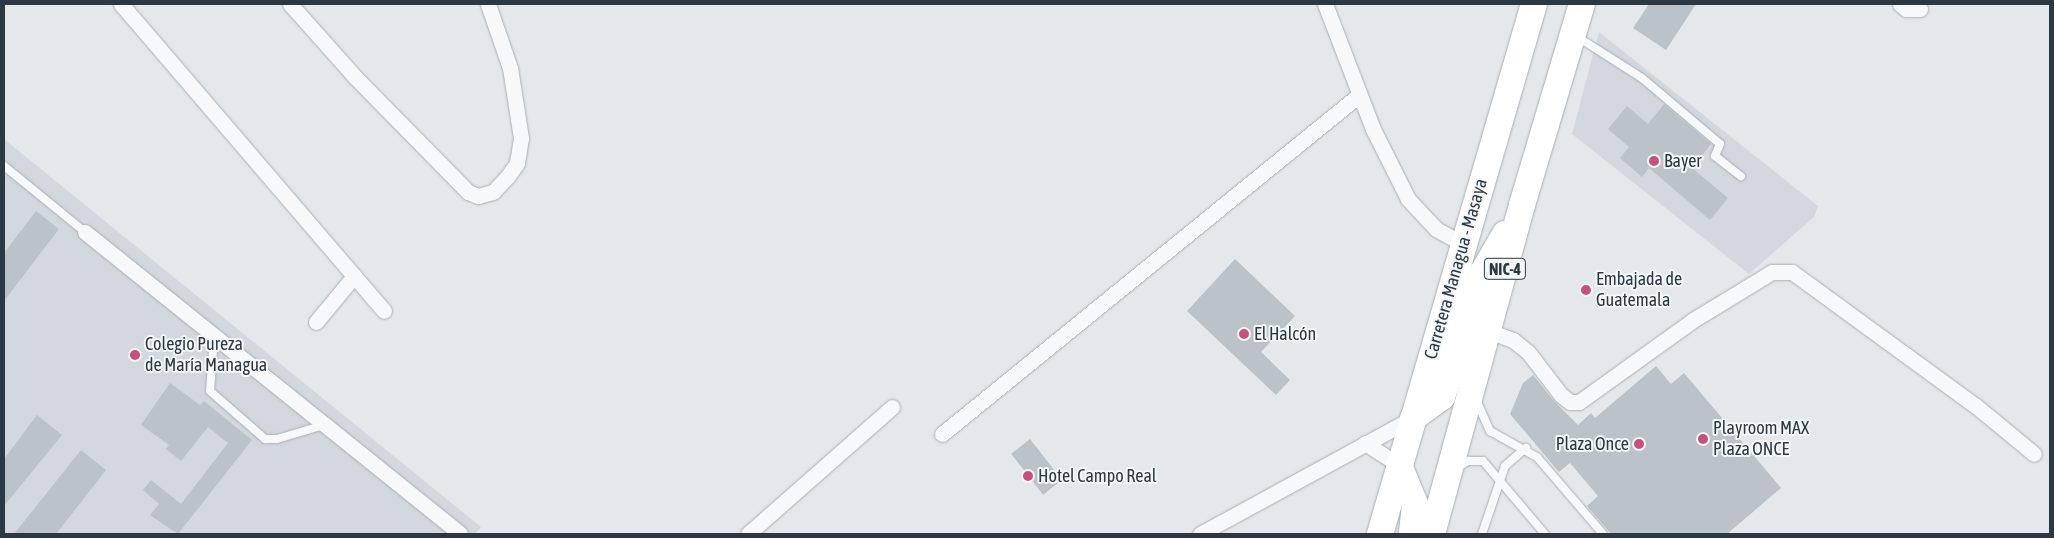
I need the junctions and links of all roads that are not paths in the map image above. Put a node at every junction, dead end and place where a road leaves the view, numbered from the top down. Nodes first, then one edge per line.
1 (121, 4) edge
2 (290, 4) edge
3 (488, 4) edge
4 (1324, 4) edge
5 (1534, 4) edge
6 (1582, 4) edge
7 (1900, 4) edge
8 (1920, 10) dead end
9 (1573, 34) junction
10 (1359, 96) junction
11 (4, 166) edge
12 (1741, 176) dead end
13 (1522, 205) junction
14 (86, 232) joint
15 (1463, 244) junction
16 (354, 276) junction
17 (384, 311) dead end
18 (316, 322) dead end
19 (1489, 331) junction
20 (214, 337) junction
21 (1473, 389) junction
22 (892, 407) dead end
23 (1412, 418) junction
24 (324, 425) junction
25 (942, 434) dead end
26 (1365, 443) junction
27 (1526, 448) junction
28 (2034, 454) dead end
29 (1399, 465) junction
30 (1450, 472) junction
31 (1501, 479) junction
32 (1537, 524) junction
33 (460, 534) edge
34 (748, 534) edge
35 (1200, 534) edge
36 (1380, 534) edge
37 (1412, 534) edge
38 (1432, 534) edge
39 (1482, 534) edge
40 (1534, 534) edge
41 (1545, 534) edge
42 (1603, 534) edge

1 - 16 street
2 - 3 street
4 - 10 street
5 - 15 highway, Carretera Managua - Masaya / NIC-4
6 - 9 highway, NIC-4
7 - 8 street
9 - 12 lane
9 - 13 highway, NIC-4
10 - 15 street
10 - 25 street
11 - 14 lane
13 - 19 highway, NIC-4
13 - 23 highway
14 - 20 street
15 - 23 highway, Carretera Managua - Masaya / NIC-4
16 - 17 street
16 - 18 street
19 - 21 highway, NIC-4
19 - 28 street
20 - 24 street
20 - 24 lane
21 - 27 lane
21 - 30 highway, NIC-4
22 - 34 street
23 - 26 street
23 - 29 highway, Carretera Managua - Masaya / NIC-4
24 - 33 street
26 - 29 street
26 - 35 street
27 - 31 lane
27 - 42 lane
29 - 36 highway, Carretera Managua - Masaya / NIC-4
29 - 37 highway
30 - 31 lane
30 - 38 highway, NIC-4
31 - 32 lane
31 - 39 lane
32 - 40 lane
32 - 41 lane

